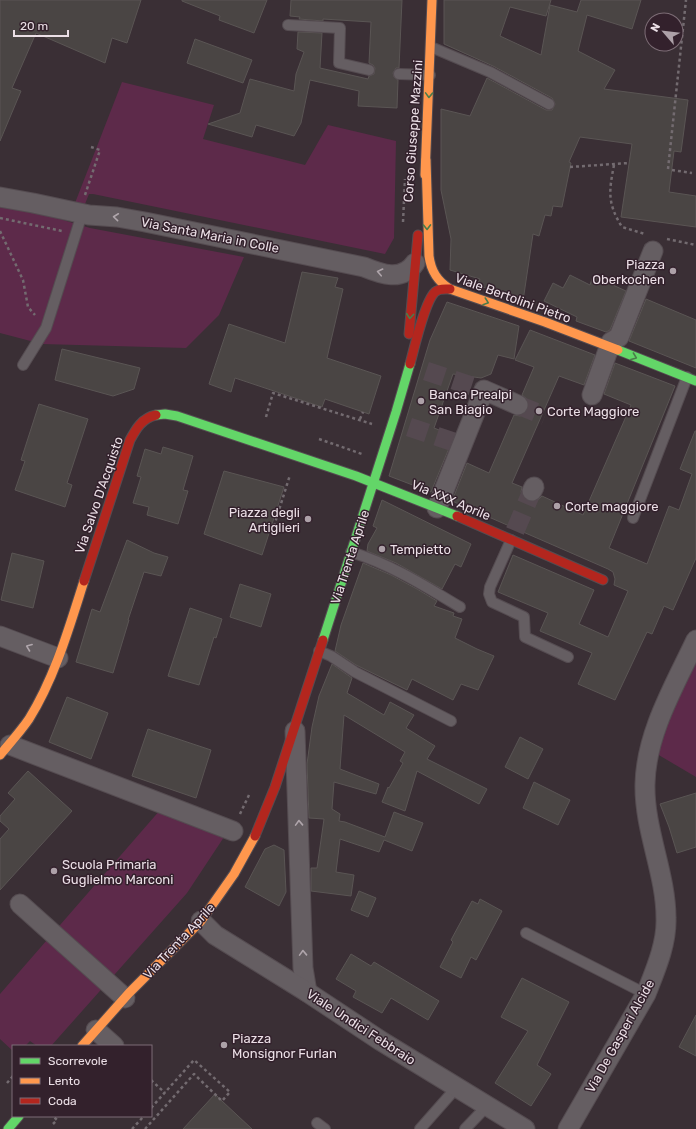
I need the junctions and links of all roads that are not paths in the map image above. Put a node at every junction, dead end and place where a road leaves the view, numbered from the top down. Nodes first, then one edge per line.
1 (432, 0) edge
2 (288, 25) dead end
3 (431, 47) junction
4 (369, 70) dead end
5 (399, 74) dead end
6 (430, 75) junction
7 (549, 104) dead end
8 (426, 160) junction
9 (0, 197) edge
10 (83, 206) junction
11 (655, 245) road end
12 (415, 263) junction
13 (450, 289) junction
14 (609, 348) junction
15 (22, 365) dead end
16 (692, 379) edge
17 (403, 387) junction
18 (592, 395) dead end
19 (518, 405) tunnel mouth
20 (374, 483) junction
21 (437, 508) junction
22 (633, 518) dead end
23 (514, 538) junction
24 (351, 552) junction
25 (603, 580) dead end
26 (460, 607) dead end
27 (0, 636) edge
28 (696, 640) edge
29 (319, 652) junction
30 (568, 657) dead end
31 (58, 658) junction
32 (451, 721) dead end
33 (295, 726) junction
34 (5, 750) edge
35 (233, 831) dead end
36 (20, 904) dead end
37 (201, 921) junction
38 (526, 933) dead end
39 (307, 992) junction
40 (646, 994) junction
41 (124, 998) junction
42 (96, 1030) junction
43 (83, 1045) edge
44 (113, 1045) edge
45 (457, 1088) junction
46 (487, 1106) junction
47 (18, 1117) edge
48 (8, 1129) edge
49 (420, 1129) edge
50 (465, 1129) edge
51 (525, 1129) edge
52 (568, 1129) edge

1 - 3 main road, Corso Giuseppe Mazzini
2 - 4 lane
3 - 6 main road, Corso Giuseppe Mazzini
3 - 7 lane
5 - 6 lane
6 -> 8 main road, Corso Giuseppe Mazzini
8 - 12 main road, Corso Giuseppe Mazzini
8 -> 13 main road, Viale Bertolini Pietro
9 - 10 street, Via Santa Maria in Colle
12 -> 10 street, Via Santa Maria in Colle
10 - 15 lane
11 - 14 street
12 -> 17 main road, Via Trenta Aprile
13 -> 14 main road, Viale Bertolini Pietro
13 - 17 main road, Via Trenta Aprile
14 -> 16 main road, Viale Bertolini Pietro
14 - 18 street
16 - 22 lane
17 - 20 main road, Via Trenta Aprile
19 - 21 street
20 - 21 main road, Via XXX Aprile
20 - 24 main road, Via Trenta Aprile
20 - 31 main road, Via Salvo D'Acquisto
21 - 23 main road, Via XXX Aprile
23 - 25 main road
23 - 30 lane
24 - 26 lane
24 - 29 main road, Via Trenta Aprile
31 -> 27 street
28 - 40 street, Via De Gasperi Alcide
29 - 32 lane
29 - 33 main road, Via Trenta Aprile
31 - 34 main road, Via Salvo D'Acquisto
33 - 37 main road, Via Trenta Aprile
39 -> 33 street, Via Trenta Aprile
34 - 35 street
36 - 41 street
37 - 39 street, Viale Undici Febbraio
37 - 41 main road, Via Trenta Aprile
38 - 40 lane
39 - 45 street, Viale Undici Febbraio
40 - 52 street, Via De Gasperi Alcide
41 - 42 main road, Via Trenta Aprile
42 - 43 main road, Via Trenta Aprile
42 - 44 street
45 - 46 street, Viale Undici Febbraio
45 - 49 lane
46 - 50 lane
46 - 51 street, Viale Undici Febbraio
47 - 48 main road

